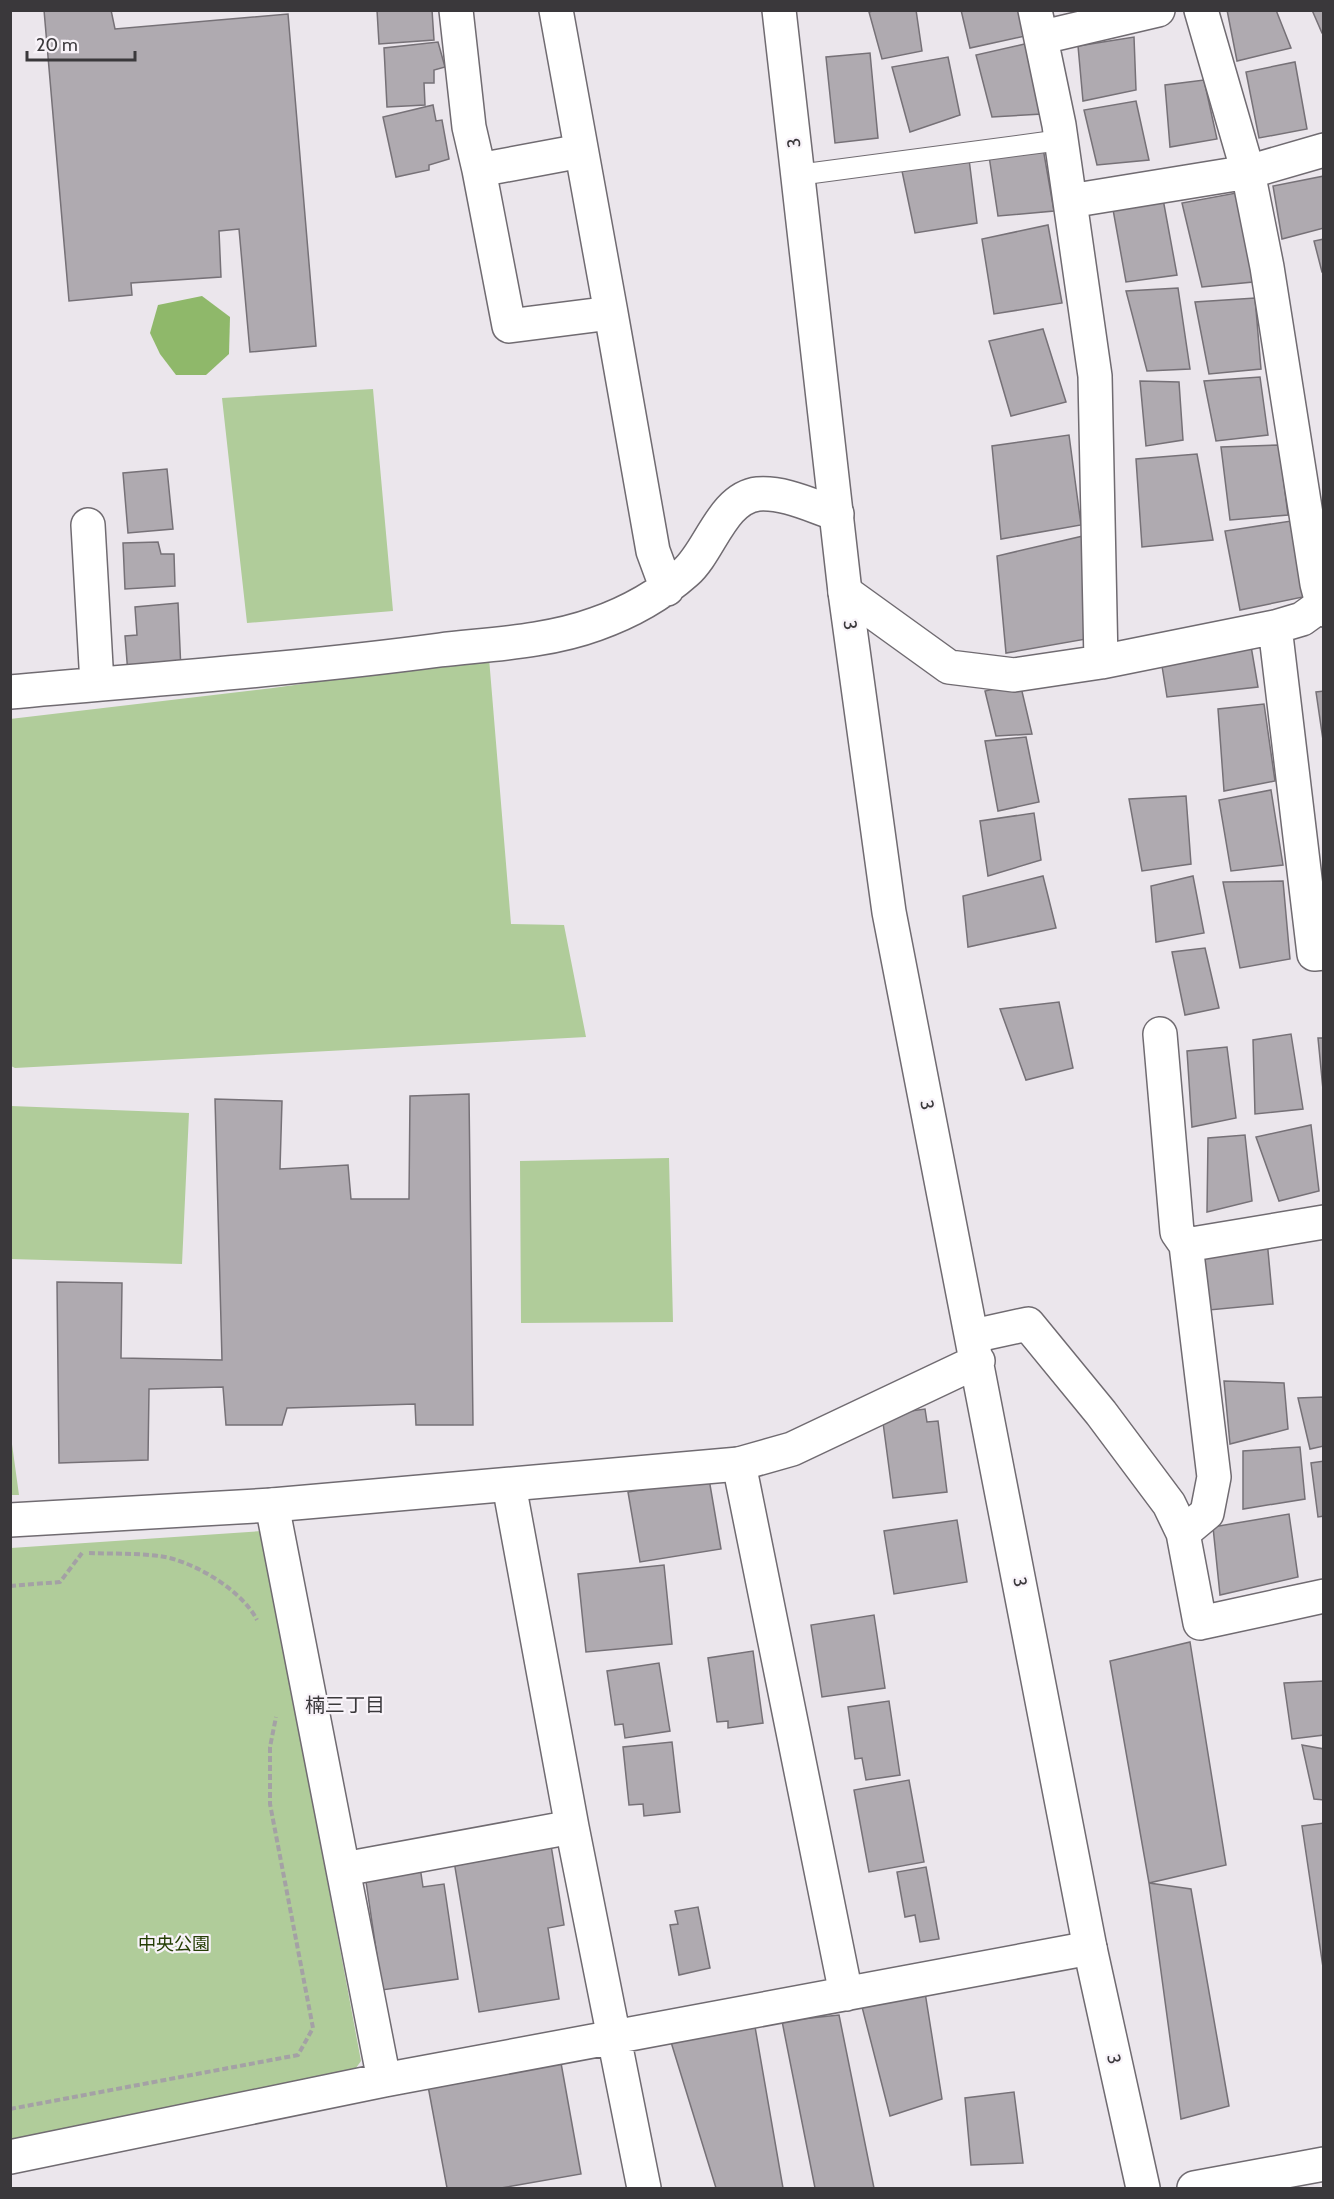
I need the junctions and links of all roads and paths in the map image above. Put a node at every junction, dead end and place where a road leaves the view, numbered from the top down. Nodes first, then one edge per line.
1 (456, 10) edge
2 (556, 10) edge
3 (779, 10) edge
4 (1158, 10) edge
5 (1201, 10) edge
6 (1039, 24) edge
7 (1061, 140) junction
8 (1323, 150) edge
9 (581, 151) junction
10 (479, 170) junction
11 (1248, 172) junction
12 (798, 175) junction
13 (1070, 201) junction
14 (611, 313) junction
15 (837, 514) junction
16 (88, 525) dead end
17 (667, 589) junction
18 (845, 592) junction
19 (1322, 608) edge
20 (1275, 627) junction
21 (1101, 662) junction
22 (97, 684) junction
23 (10, 692) edge
24 (1323, 953) edge
25 (1160, 1034) dead end
26 (1323, 1222) edge
27 (1186, 1245) junction
28 (976, 1349) junction
29 (739, 1464) junction
30 (509, 1485) junction
31 (272, 1505) junction
32 (10, 1520) edge
33 (1183, 1533) junction
34 (10, 1586) edge
35 (1323, 1596) edge
36 (259, 1624) dead end
37 (277, 1709) dead end
38 (572, 1827) junction
39 (344, 1869) junction
40 (1090, 1948) junction
41 (846, 1994) junction
42 (614, 2037) junction
43 (384, 2080) junction
44 (10, 2109) edge
45 (10, 2157) edge
46 (1323, 2164) edge
47 (644, 2188) edge
48 (1143, 2188) edge
49 (1194, 2188) edge

1 - 10 street
2 - 9 street
3 - 12 street, 3
4 - 6 street
5 - 11 street
6 - 7 street
7 - 12 lane
7 - 13 street
8 - 11 street
9 - 10 street
9 - 14 street
10 - 14 street
11 - 13 street
11 - 19 street
12 - 15 street, 3
13 - 21 street
14 - 17 street
15 - 17 street
15 - 18 street, 3
16 - 22 street
17 - 22 street
18 - 21 street
18 - 28 street, 3
19 - 20 street
20 - 21 street
20 - 24 street
22 - 23 street
25 - 27 street
26 - 27 street
27 - 33 street
28 - 29 street
28 - 33 street
28 - 40 street, 3
29 - 30 street
29 - 41 street
30 - 31 street
30 - 38 street
31 - 32 street
31 - 39 street
33 - 35 street
34 - 36 path
37 - 44 path
38 - 39 street
38 - 42 street
39 - 43 street
40 - 41 street
40 - 48 street, 3
41 - 42 street
42 - 43 street
42 - 47 street
43 - 45 street
46 - 49 street

